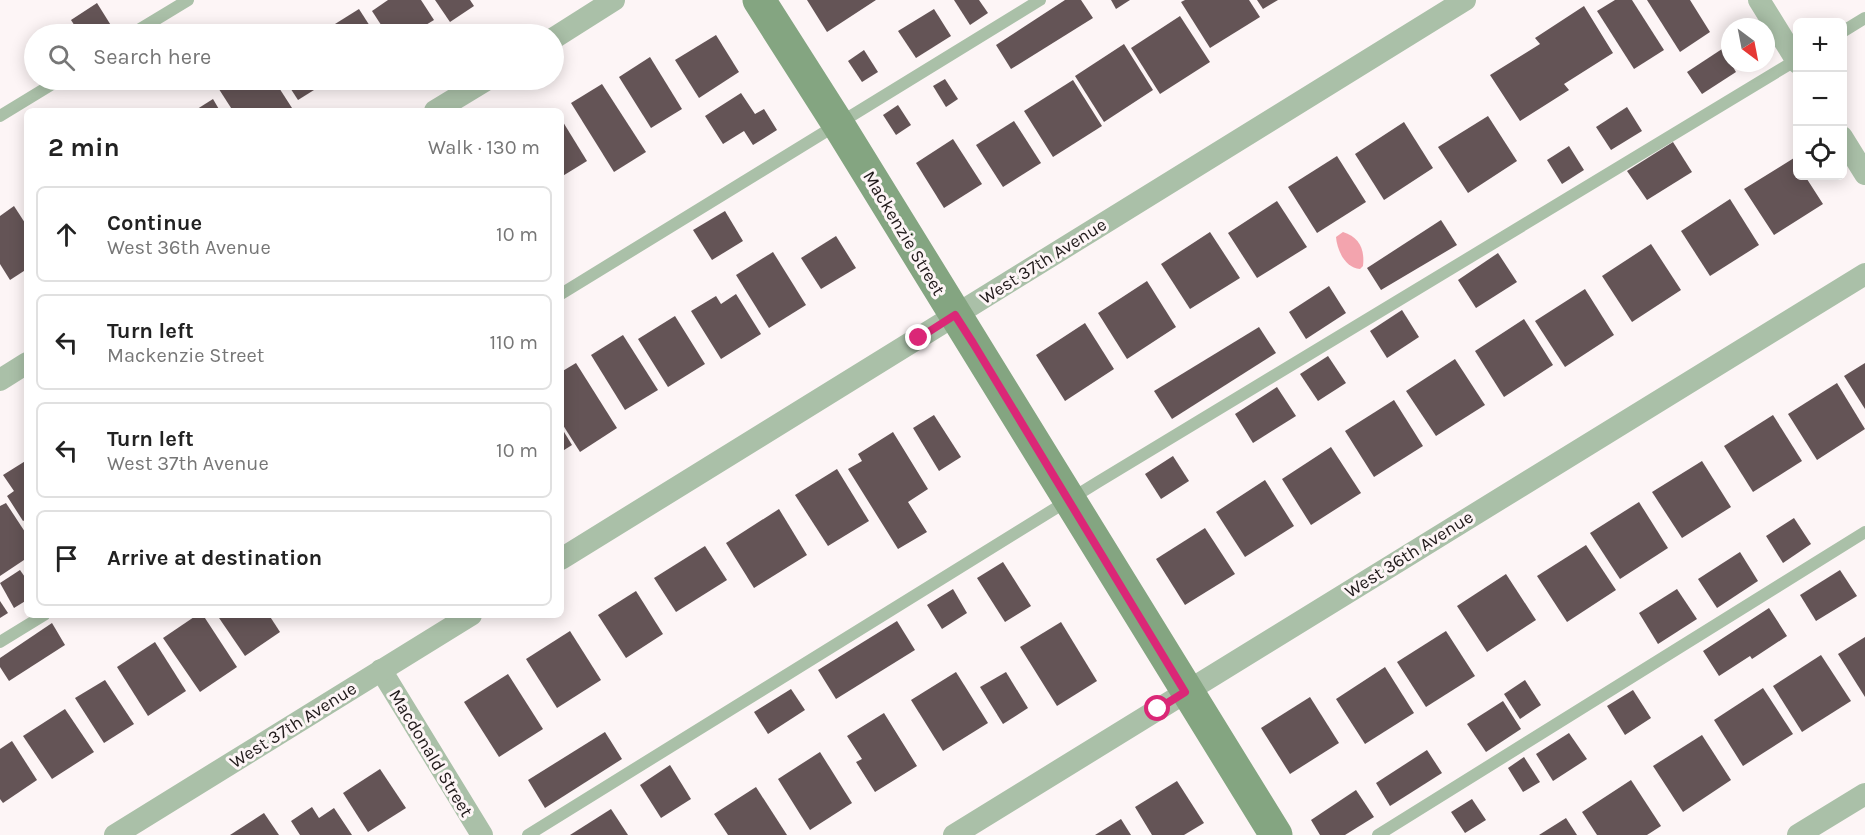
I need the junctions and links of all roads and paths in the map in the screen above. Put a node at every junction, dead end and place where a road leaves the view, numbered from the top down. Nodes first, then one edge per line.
1 (188, 0) edge
2 (614, 0) edge
3 (759, 0) edge
4 (1040, 0) edge
5 (1465, 0) edge
6 (1759, 0) edge
7 (1865, 18) edge
8 (148, 24) edge
9 (1847, 29) edge
10 (564, 32) edge
11 (1793, 55) edge
12 (1793, 63) edge
13 (43, 90) edge
14 (470, 90) edge
15 (440, 108) edge
16 (0, 116) edge
17 (838, 124) junction
18 (1847, 145) edge
19 (1865, 174) edge
20 (1865, 274) edge
21 (564, 292) edge
22 (955, 315) junction
23 (24, 365) edge
24 (0, 380) edge
25 (1070, 500) junction
26 (1865, 532) edge
27 (564, 557) edge
28 (39, 618) edge
29 (466, 618) edge
30 (0, 642) edge
31 (381, 670) junction
32 (1185, 692) junction
33 (1865, 794) edge
34 (115, 835) edge
35 (482, 835) edge
36 (528, 835) edge
37 (954, 835) edge
38 (1276, 835) edge
39 (1378, 835) edge
40 (1798, 835) edge

1 - 8 lane
2 - 10 street
3 - 17 street, Mackenzie Street
4 - 17 lane
5 - 22 street, West 37th Avenue
6 - 11 street
7 - 9 lane
12 - 25 lane
13 - 16 lane
14 - 15 street
17 - 21 lane
17 - 22 street, Mackenzie Street
18 - 19 street
20 - 32 street, West 36th Avenue
22 - 25 street, Mackenzie Street
22 - 27 street, West 37th Avenue
23 - 24 street
25 - 32 street, Mackenzie Street
25 - 36 lane
26 - 39 lane
28 - 30 lane
29 - 31 street, West 37th Avenue
31 - 34 street, West 37th Avenue
31 - 35 street, Macdonald Street
32 - 37 street, West 36th Avenue
32 - 38 street, Mackenzie Street
33 - 40 street

